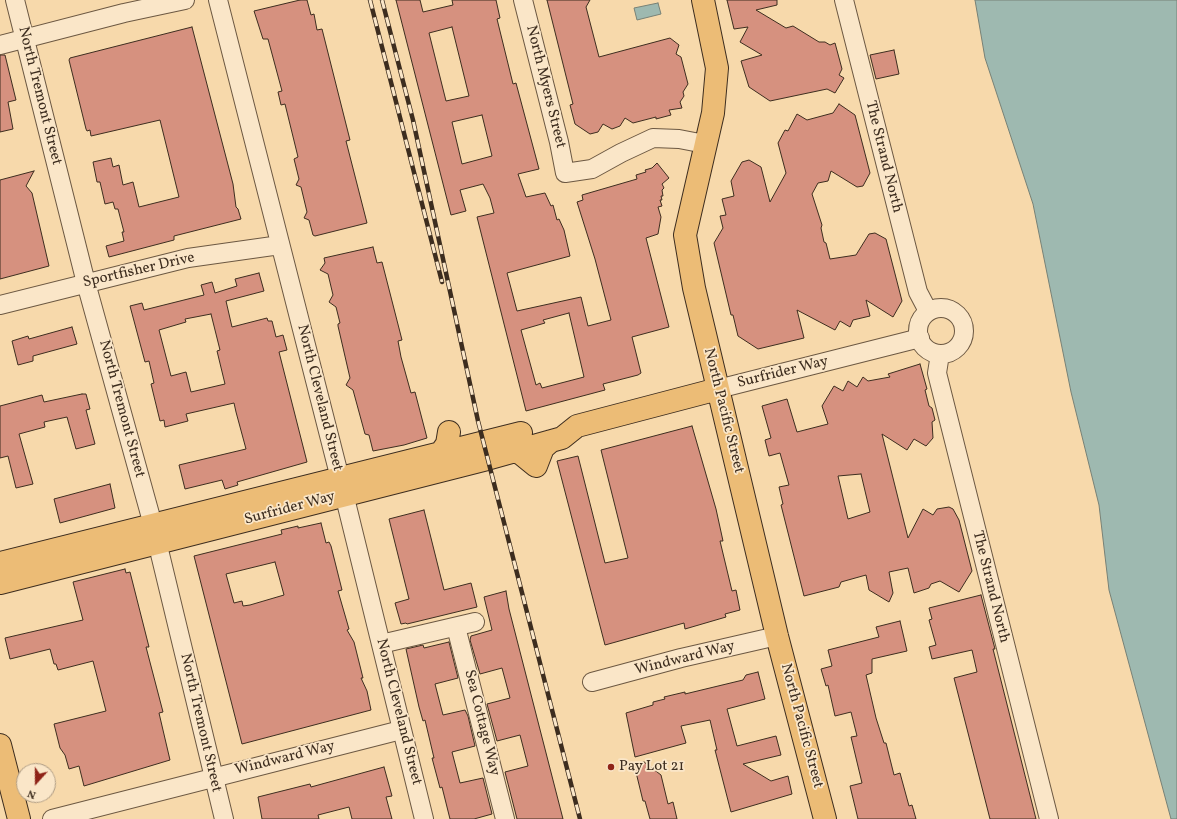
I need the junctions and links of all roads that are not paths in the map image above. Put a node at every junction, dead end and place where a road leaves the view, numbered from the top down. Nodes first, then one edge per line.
1 (15, 0) edge
2 (185, 0) edge
3 (218, 0) edge
4 (523, 0) edge
5 (703, 0) edge
6 (844, 0) edge
7 (25, 38) junction
8 (0, 45) edge
9 (705, 144) junction
10 (280, 245) junction
11 (86, 283) junction
12 (0, 305) edge
13 (928, 311) junction
14 (920, 338) junction
15 (940, 354) junction
16 (718, 389) junction
17 (577, 426) junction
18 (449, 432) dead end
19 (440, 454) junction
20 (342, 486) junction
21 (156, 534) junction
22 (0, 563) edge
23 (0, 583) edge
24 (475, 622) dead end
25 (456, 627) junction
26 (777, 636) junction
27 (381, 644) junction
28 (592, 682) dead end
29 (402, 730) junction
30 (0, 745) edge
31 (213, 777) junction
32 (19, 819) edge
33 (52, 819) edge
34 (224, 819) edge
35 (424, 819) edge
36 (505, 819) edge
37 (825, 819) edge
38 (1049, 819) edge

1 - 7 street, North Tremont Street
2 - 7 street
3 - 10 street, North Cleveland Street
4 - 9 street, North Myers Street
5 - 9 main road, North Pacific Street
6 - 13 street, The Strand North
7 - 8 street
7 - 11 street, North Tremont Street
9 - 16 main road, North Pacific Street
10 - 11 street, Sportfisher Drive
10 - 20 street, North Cleveland Street
11 - 12 street, Sportfisher Drive
11 - 21 street, North Tremont Street
13 - 14 street
13 - 15 street
14 - 15 street
14 - 16 street, Surfrider Way
15 - 38 street, The Strand North
16 - 17 main road, Surfrider Way
16 - 26 main road, North Pacific Street
17 - 19 main road, Surfrider Way
17 - 20 main road, Surfrider Way
18 - 19 main road
19 - 20 main road, Surfrider Way
20 - 21 main road, Surfrider Way
20 - 27 street, North Cleveland Street
21 - 22 main road, Surfrider Way
21 - 23 main road, Surfrider Way
21 - 31 street, North Tremont Street
24 - 25 street
25 - 27 street
25 - 36 street, Sea Cottage Way
26 - 28 street, Windward Way
26 - 37 main road, North Pacific Street
27 - 29 street, North Cleveland Street
29 - 31 street, Windward Way
29 - 35 street, North Cleveland Street
30 - 32 main road
31 - 33 street, Windward Way
31 - 34 street, North Tremont Street

